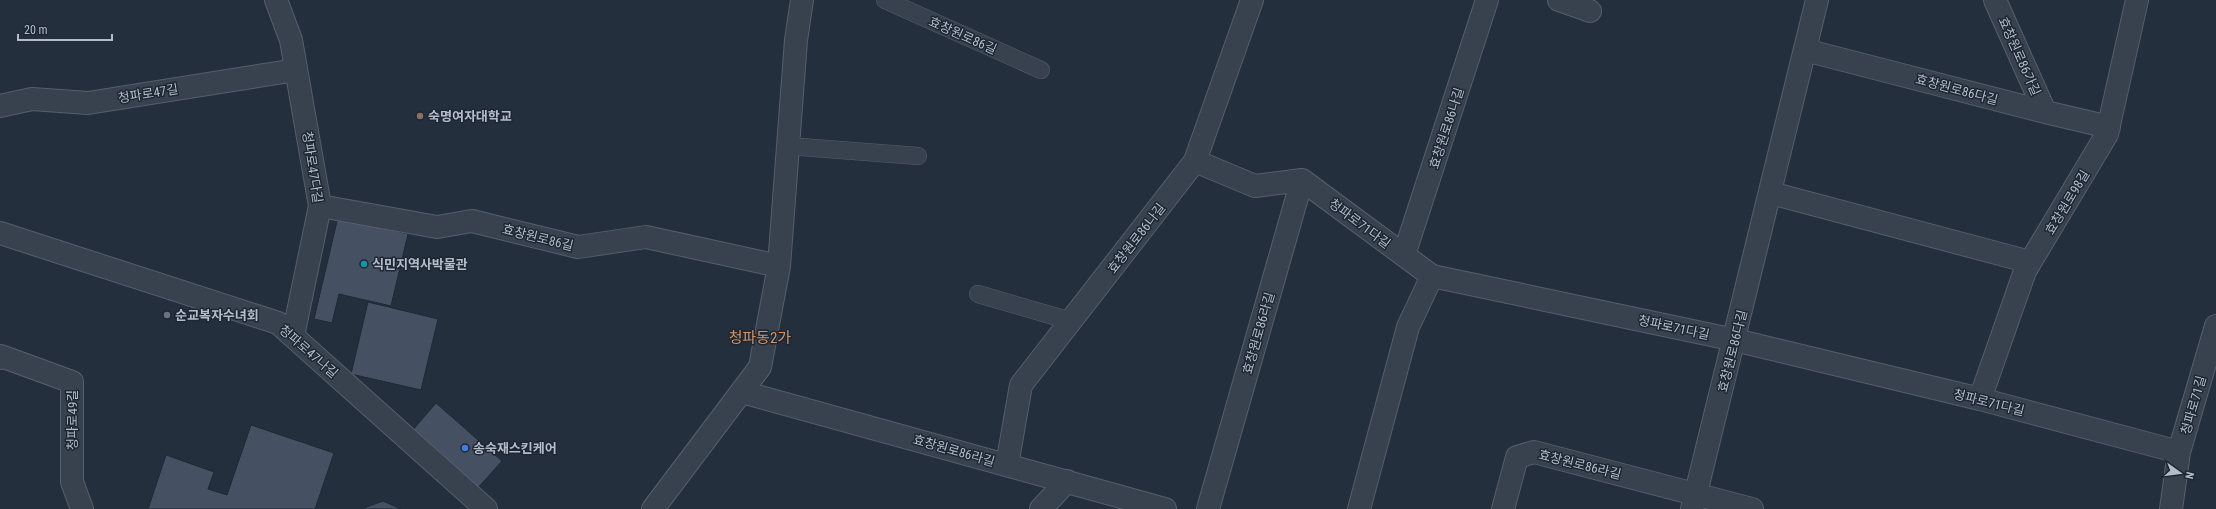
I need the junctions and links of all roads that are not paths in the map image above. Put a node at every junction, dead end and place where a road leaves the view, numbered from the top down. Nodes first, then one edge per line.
1 (276, 0) edge
2 (802, 0) edge
3 (885, 0) edge
4 (1252, 0) edge
5 (1487, 0) edge
6 (1560, 0) edge
7 (1817, 0) edge
8 (1995, 0) edge
9 (2137, 0) edge
10 (1590, 11) dead end
11 (1805, 50) junction
12 (296, 70) junction
13 (1041, 70) dead end
14 (0, 106) edge
15 (2045, 112) junction
16 (2109, 127) junction
17 (788, 146) junction
18 (918, 156) dead end
19 (1195, 161) junction
20 (1302, 180) junction
21 (1771, 192) junction
22 (320, 206) junction
23 (0, 233) edge
24 (1404, 255) junction
25 (2030, 262) junction
26 (779, 266) junction
27 (1432, 276) junction
28 (978, 294) dead end
29 (1071, 322) junction
30 (2216, 326) edge
31 (292, 336) junction
32 (1735, 340) junction
33 (0, 358) edge
34 (742, 392) junction
35 (1980, 400) junction
36 (2179, 452) junction
37 (1007, 465) junction
38 (1067, 481) junction
39 (1694, 502) edge
40 (82, 509) edge
41 (486, 509) edge
42 (653, 509) edge
43 (1041, 509) edge
44 (1165, 509) edge
45 (1208, 509) edge
46 (1359, 509) edge
47 (1503, 509) edge
48 (1752, 509) edge
49 (2171, 509) edge

1 - 12 street, 청파로47다길
2 - 17 street
3 - 13 lane, 효창원로86길
4 - 19 street, 효창원로86나길
5 - 24 street, 효창원로86나길
6 - 10 street
7 - 11 street, 효창원로86다길
8 - 15 street, 효창원로86가길
9 - 16 street, 효창원로98길
11 - 15 street, 효창원로86다길
11 - 21 street, 효창원로86다길
12 - 14 street, 청파로47길
12 - 22 street, 청파로47다길
15 - 16 street, 효창원로86다길
16 - 25 street, 효창원로98길
17 - 18 lane
17 - 26 street
19 - 20 street
19 - 29 street, 효창원로86나길
20 - 24 street, 청파로71다길
20 - 45 street, 효창원로86라길
21 - 25 street
21 - 32 street, 효창원로86다길
22 - 26 street, 효창원로86길
22 - 31 street, 청파로47다길
23 - 31 street, 청파로47나길
24 - 27 street, 청파로71다길
25 - 35 street, 효창원로98길
26 - 34 street
27 - 32 street, 청파로71다길
27 - 46 street
28 - 29 lane
29 - 37 street, 효창원로86나길
30 - 36 street, 청파로71길
31 - 41 street, 청파로47나길
32 - 35 street, 청파로71다길
32 - 39 street, 효창원로86다길
33 - 40 street, 청파로49길
34 - 37 street, 효창원로86라길
34 - 42 street
35 - 36 street, 청파로71다길
36 - 49 street, 청파로71길
37 - 38 street, 효창원로86라길
38 - 43 street
38 - 44 street, 효창원로86라길
39 - 47 street, 효창원로86라길
39 - 48 street

